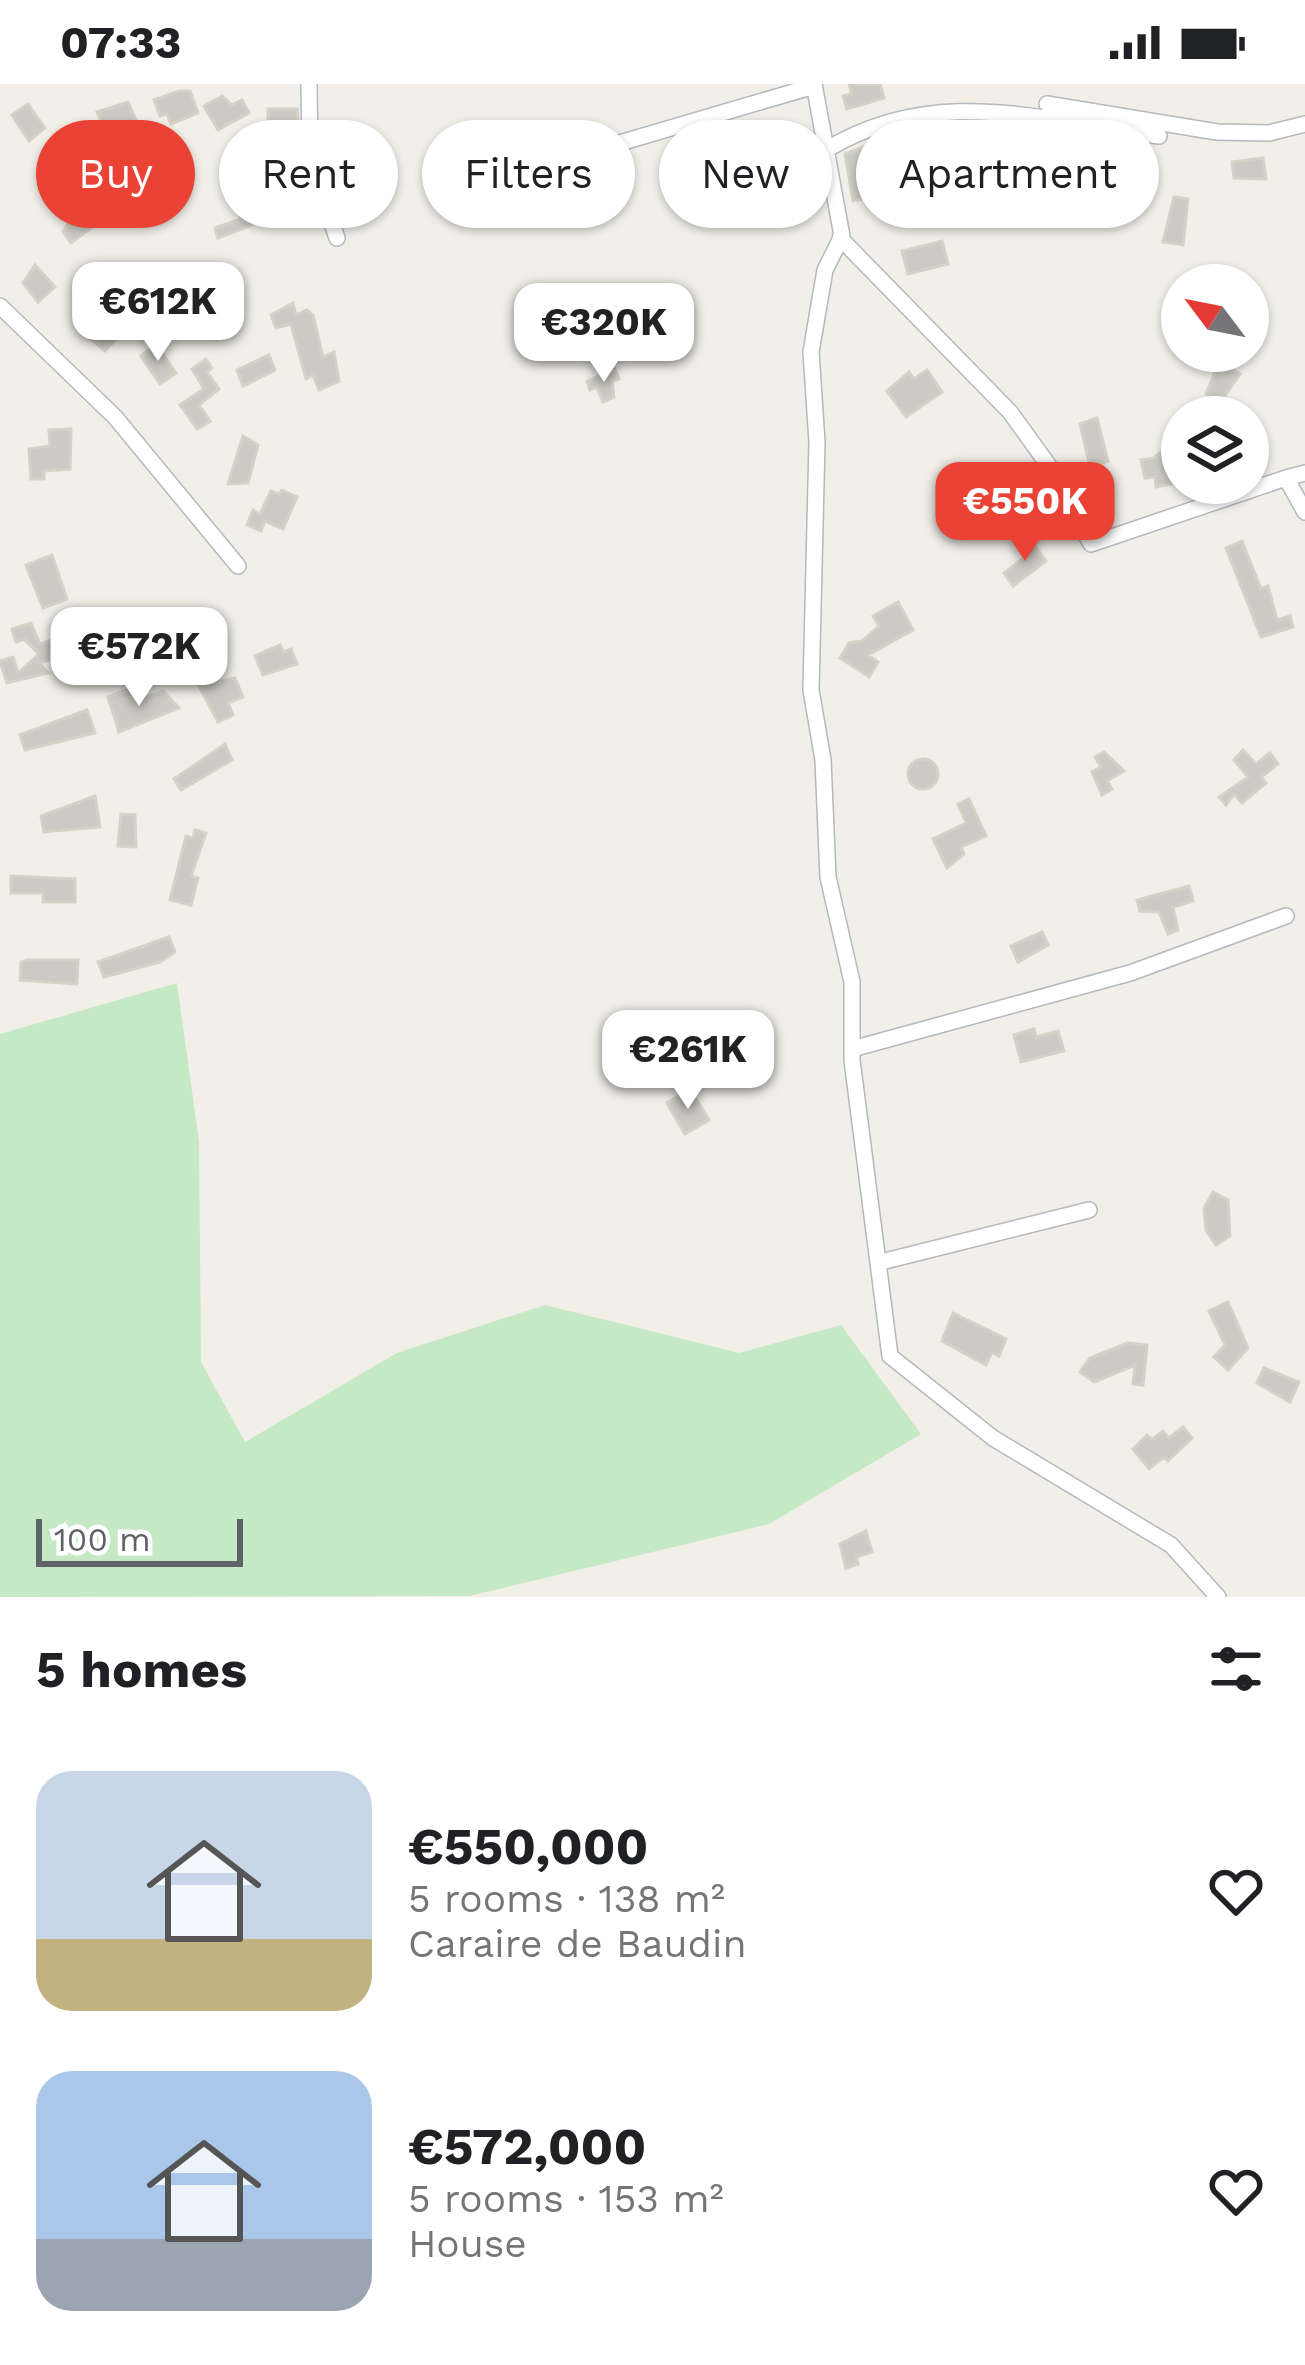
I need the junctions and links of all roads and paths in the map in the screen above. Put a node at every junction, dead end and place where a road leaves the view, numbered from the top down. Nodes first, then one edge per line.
1 (309, 84) edge
2 (814, 85) edge
3 (1047, 104) dead end
4 (820, 120) edge
5 (872, 120) edge
6 (1072, 120) edge
7 (1305, 124) edge
8 (635, 138) edge
9 (832, 188) edge
10 (337, 238) dead end
11 (840, 238) junction
12 (0, 306) edge
13 (1305, 472) edge
14 (1286, 478) junction
15 (1305, 512) edge
16 (238, 566) dead end
17 (1286, 916) dead end
18 (852, 1049) junction
19 (1089, 1210) dead end
20 (880, 1262) junction
21 (1218, 1597) edge

1 - 10 street
2 - 4 street
2 - 8 street
3 - 7 street
5 - 6 street
9 - 11 street
11 - 14 street
11 - 18 street
12 - 16 street
13 - 14 street
14 - 15 street
17 - 18 street
18 - 20 street
19 - 20 street
20 - 21 street

